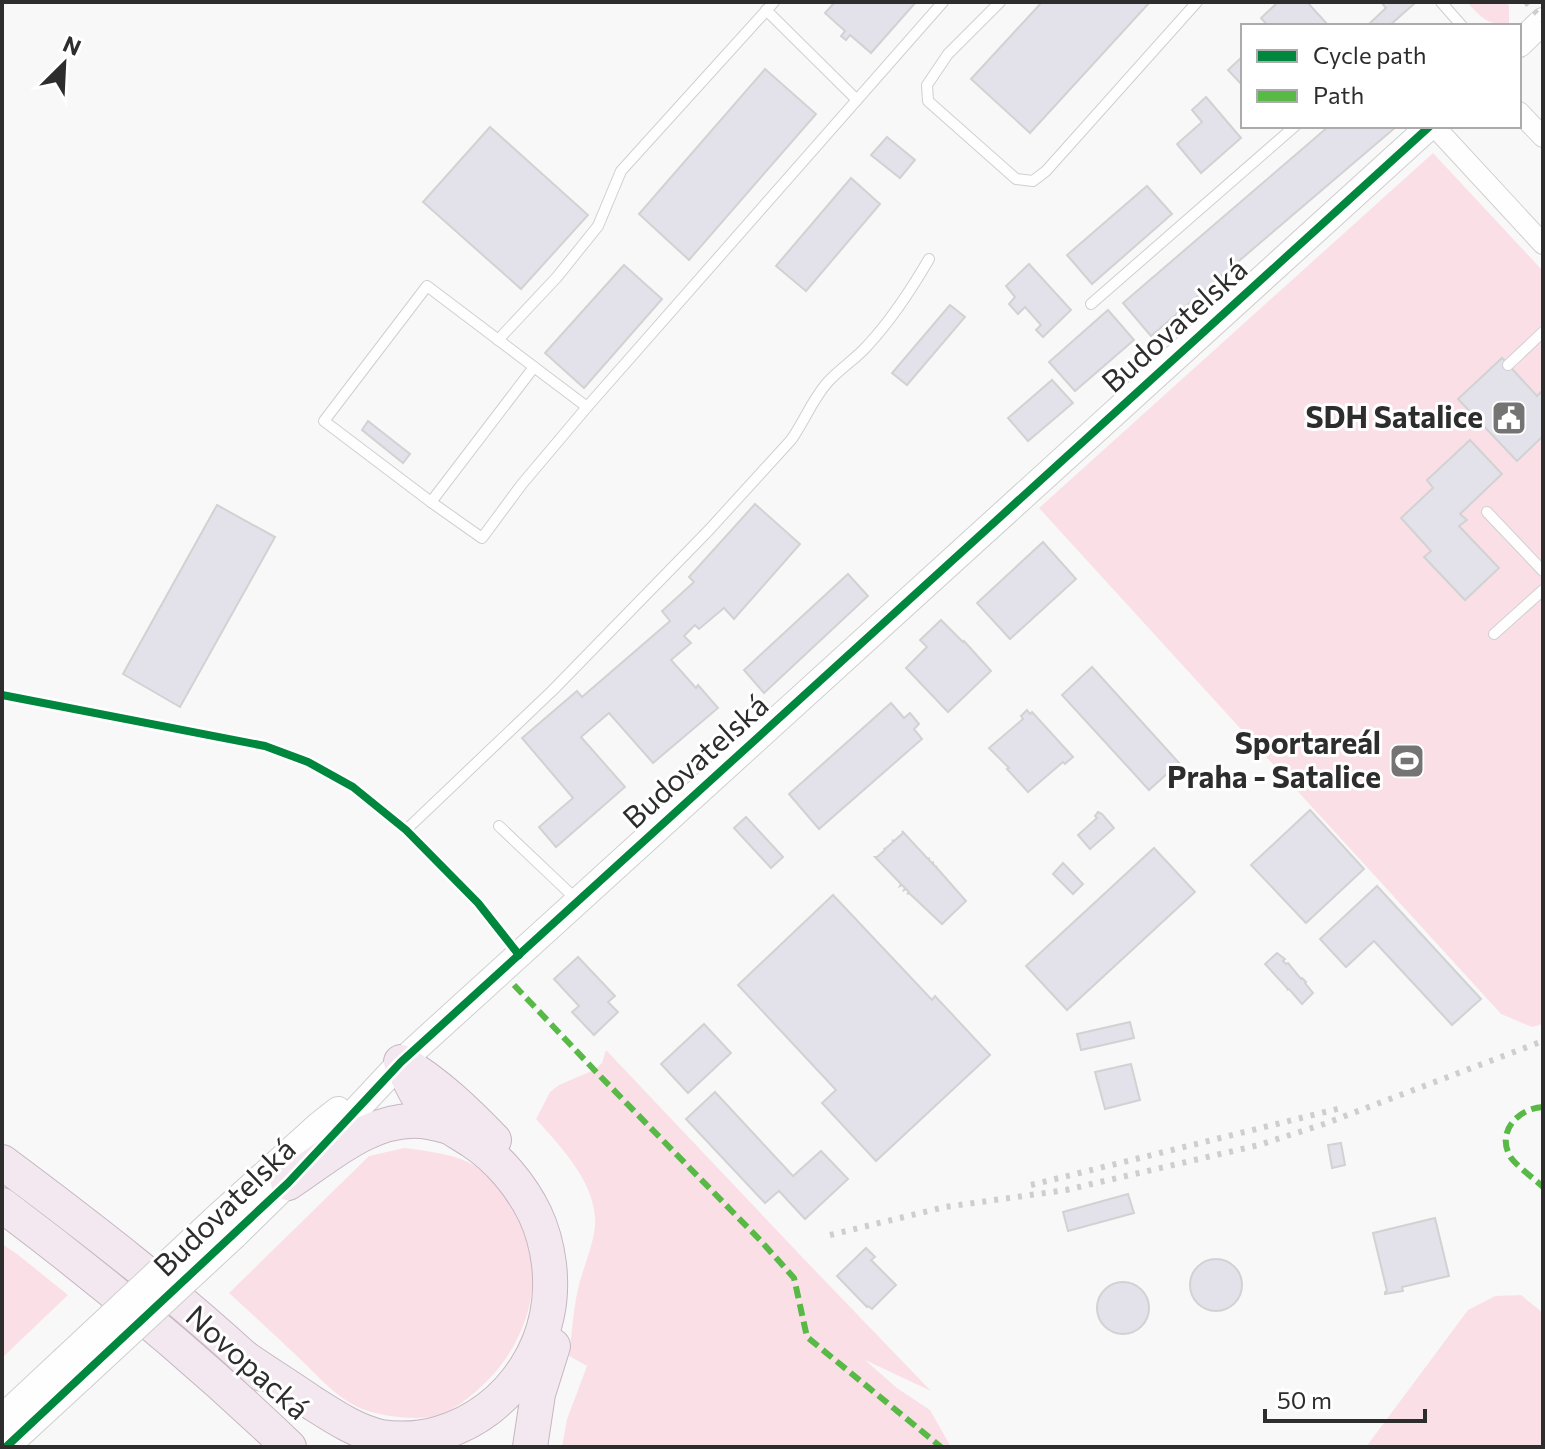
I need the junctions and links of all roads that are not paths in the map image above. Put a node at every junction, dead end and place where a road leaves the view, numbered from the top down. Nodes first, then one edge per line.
1 (943, 2) edge
2 (1000, 2) edge
3 (1197, 2) edge
4 (1441, 2) edge
5 (770, 6) edge
6 (1543, 21) edge
7 (1460, 24) edge
8 (1521, 42) edge
9 (857, 100) junction
10 (1521, 114) edge
11 (1293, 128) edge
12 (1430, 128) edge
13 (1434, 128) edge
14 (1543, 137) edge
15 (1543, 244) edge
16 (929, 259) dead end
17 (1091, 304) dead end
18 (1541, 337) edge
19 (498, 340) junction
20 (1508, 365) dead end
21 (534, 367) junction
22 (587, 407) junction
23 (431, 502) junction
24 (1487, 512) dead end
25 (1543, 571) edge
26 (1543, 590) edge
27 (1494, 634) dead end
28 (308, 762) dead end
29 (499, 826) dead end
30 (406, 830) junction
31 (578, 901) junction
32 (519, 955) junction
33 (401, 1062) junction
34 (446, 1126) junction
35 (2, 1162) edge
36 (288, 1183) junction
37 (10, 1213) edge
38 (224, 1228) junction
39 (245, 1358) junction
40 (73, 1369) junction
41 (2, 1418) edge
42 (6, 1447) edge
43 (289, 1447) edge
44 (339, 1447) edge
45 (530, 1447) edge

1 - 9 lane
2 - 3 lane
4 - 7 lane
5 - 9 lane
5 - 19 lane
6 - 8 street
9 - 22 lane
10 - 14 street
11 - 17 lane
12 - 31 street, Budovatelská
13 - 15 street
16 - 30 lane
18 - 20 lane
19 - 21 lane
19 - 23 lane
21 - 22 lane
21 - 23 lane
22 - 23 lane
24 - 25 lane
26 - 27 lane
28 - 30 lane
29 - 31 lane
30 - 32 lane
31 - 32 street, Budovatelská
32 - 33 street, Budovatelská
33 - 34 highway
33 - 36 street, Budovatelská
33 - 38 street, Budovatelská
33 - 45 highway
34 - 36 highway
34 - 39 highway
35 - 39 highway, Novopacká
36 - 38 street, Budovatelská
37 - 43 highway, Novopacká
38 - 40 street, Budovatelská, bridge
39 - 44 highway, Novopacká
40 - 41 street, Budovatelská
40 - 42 street, Budovatelská

